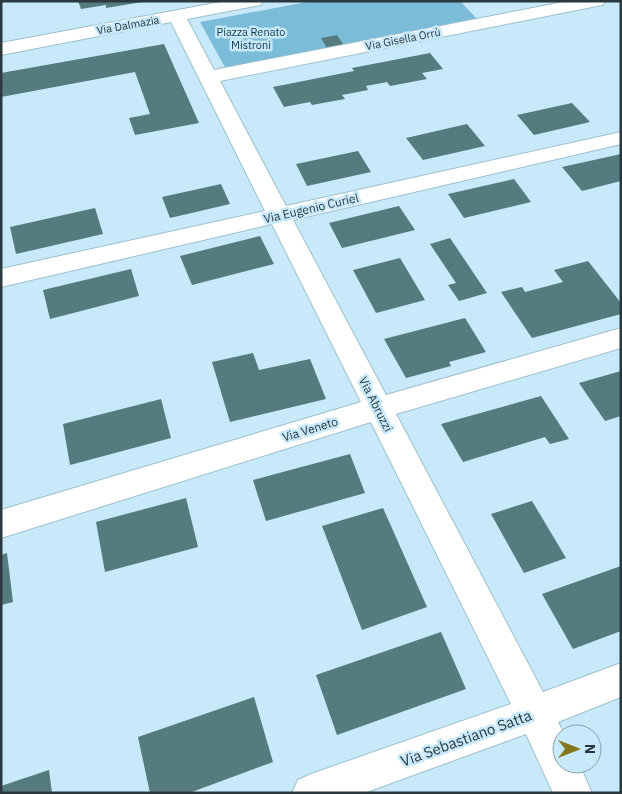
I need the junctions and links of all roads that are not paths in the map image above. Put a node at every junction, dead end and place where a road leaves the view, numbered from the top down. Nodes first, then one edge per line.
1 (255, 1) edge
2 (597, 1) edge
3 (177, 16) junction
4 (1, 49) edge
5 (208, 77) junction
6 (621, 138) edge
7 (280, 215) junction
8 (1, 278) edge
9 (621, 338) edge
10 (378, 408) junction
11 (1, 524) edge
12 (621, 680) edge
13 (535, 713) junction
14 (311, 793) edge
15 (572, 793) edge

1 - 3 street, Via Dalmazia
2 - 5 street, Via Gisella Orrù
3 - 4 street, Via Dalmazia
3 - 5 street, Via Abruzzi
5 - 7 street, Via Abruzzi
6 - 7 street, Via Eugenio Curiel
7 - 8 street, Via Eugenio Curiel
7 - 10 street, Via Abruzzi
9 - 10 street, Via Veneto
10 - 11 street, Via Veneto
10 - 13 street, Via Abruzzi
12 - 13 street, Via Sebastiano Satta
13 - 14 street, Via Sebastiano Satta
13 - 15 street, Via Abruzzi

